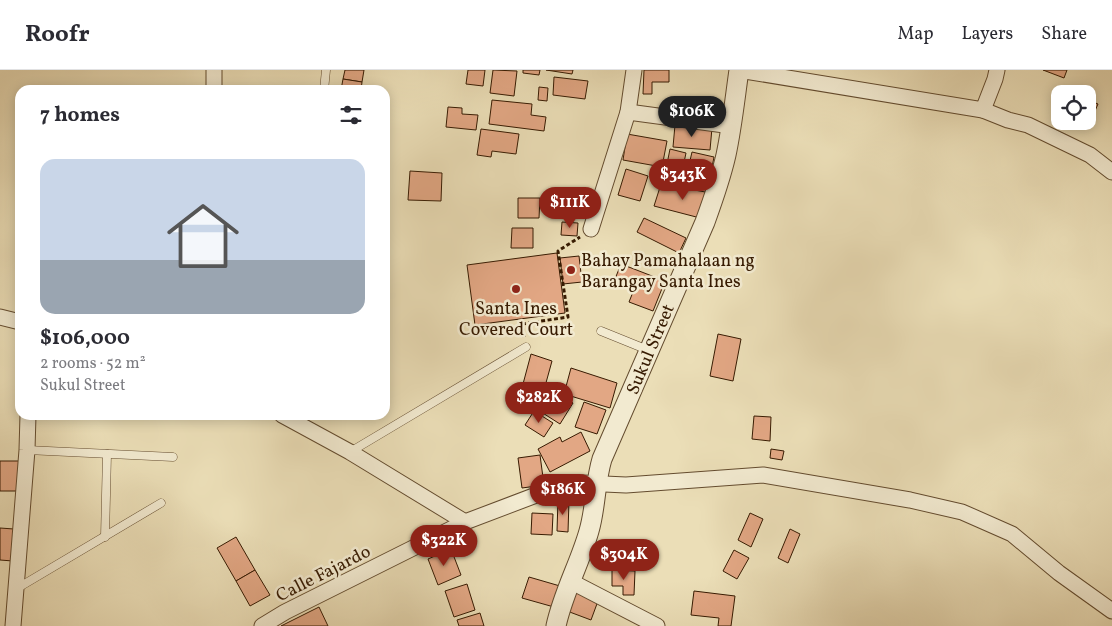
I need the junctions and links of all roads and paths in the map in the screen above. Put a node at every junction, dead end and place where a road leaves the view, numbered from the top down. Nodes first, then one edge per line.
1 (214, 70) edge
2 (326, 70) edge
3 (634, 70) edge
4 (739, 70) edge
5 (997, 70) edge
6 (214, 85) edge
7 (324, 85) edge
8 (983, 110) junction
9 (628, 112) junction
10 (732, 126) junction
11 (1112, 172) edge
12 (591, 229) joint
13 (0, 317) edge
14 (15, 321) edge
15 (601, 331) dead end
16 (526, 347) joint
17 (650, 351) junction
18 (28, 420) edge
19 (291, 420) edge
20 (27, 450) junction
21 (350, 452) junction
22 (107, 454) junction
23 (173, 457) dead end
24 (597, 484) junction
25 (161, 503) dead end
26 (465, 522) junction
27 (105, 537) junction
28 (570, 581) junction
29 (16, 589) junction
30 (1112, 611) edge
31 (13, 626) edge
32 (262, 626) edge
33 (556, 626) edge
34 (657, 626) edge

1 - 6 street
2 - 7 lane
3 - 9 street
4 - 8 street
4 - 10 street, Sukul Street
5 - 8 street
8 - 11 street
9 - 10 street
9 - 12 street
10 - 17 street, Sukul Street
12 - 16 path
13 - 14 street
15 - 17 lane
16 - 21 lane
17 - 24 street, Sukul Street
18 - 20 street
19 - 21 street
20 - 22 lane
20 - 29 street
21 - 26 street
22 - 23 lane
22 - 27 lane
24 - 26 street, Calle Fajardo
24 - 28 street, Sukul Street
24 - 30 street, Calle Fajardo
25 - 27 lane
26 - 32 street, Calle Fajardo
27 - 29 lane
28 - 33 street, Sukul Street
28 - 34 street
29 - 31 street

